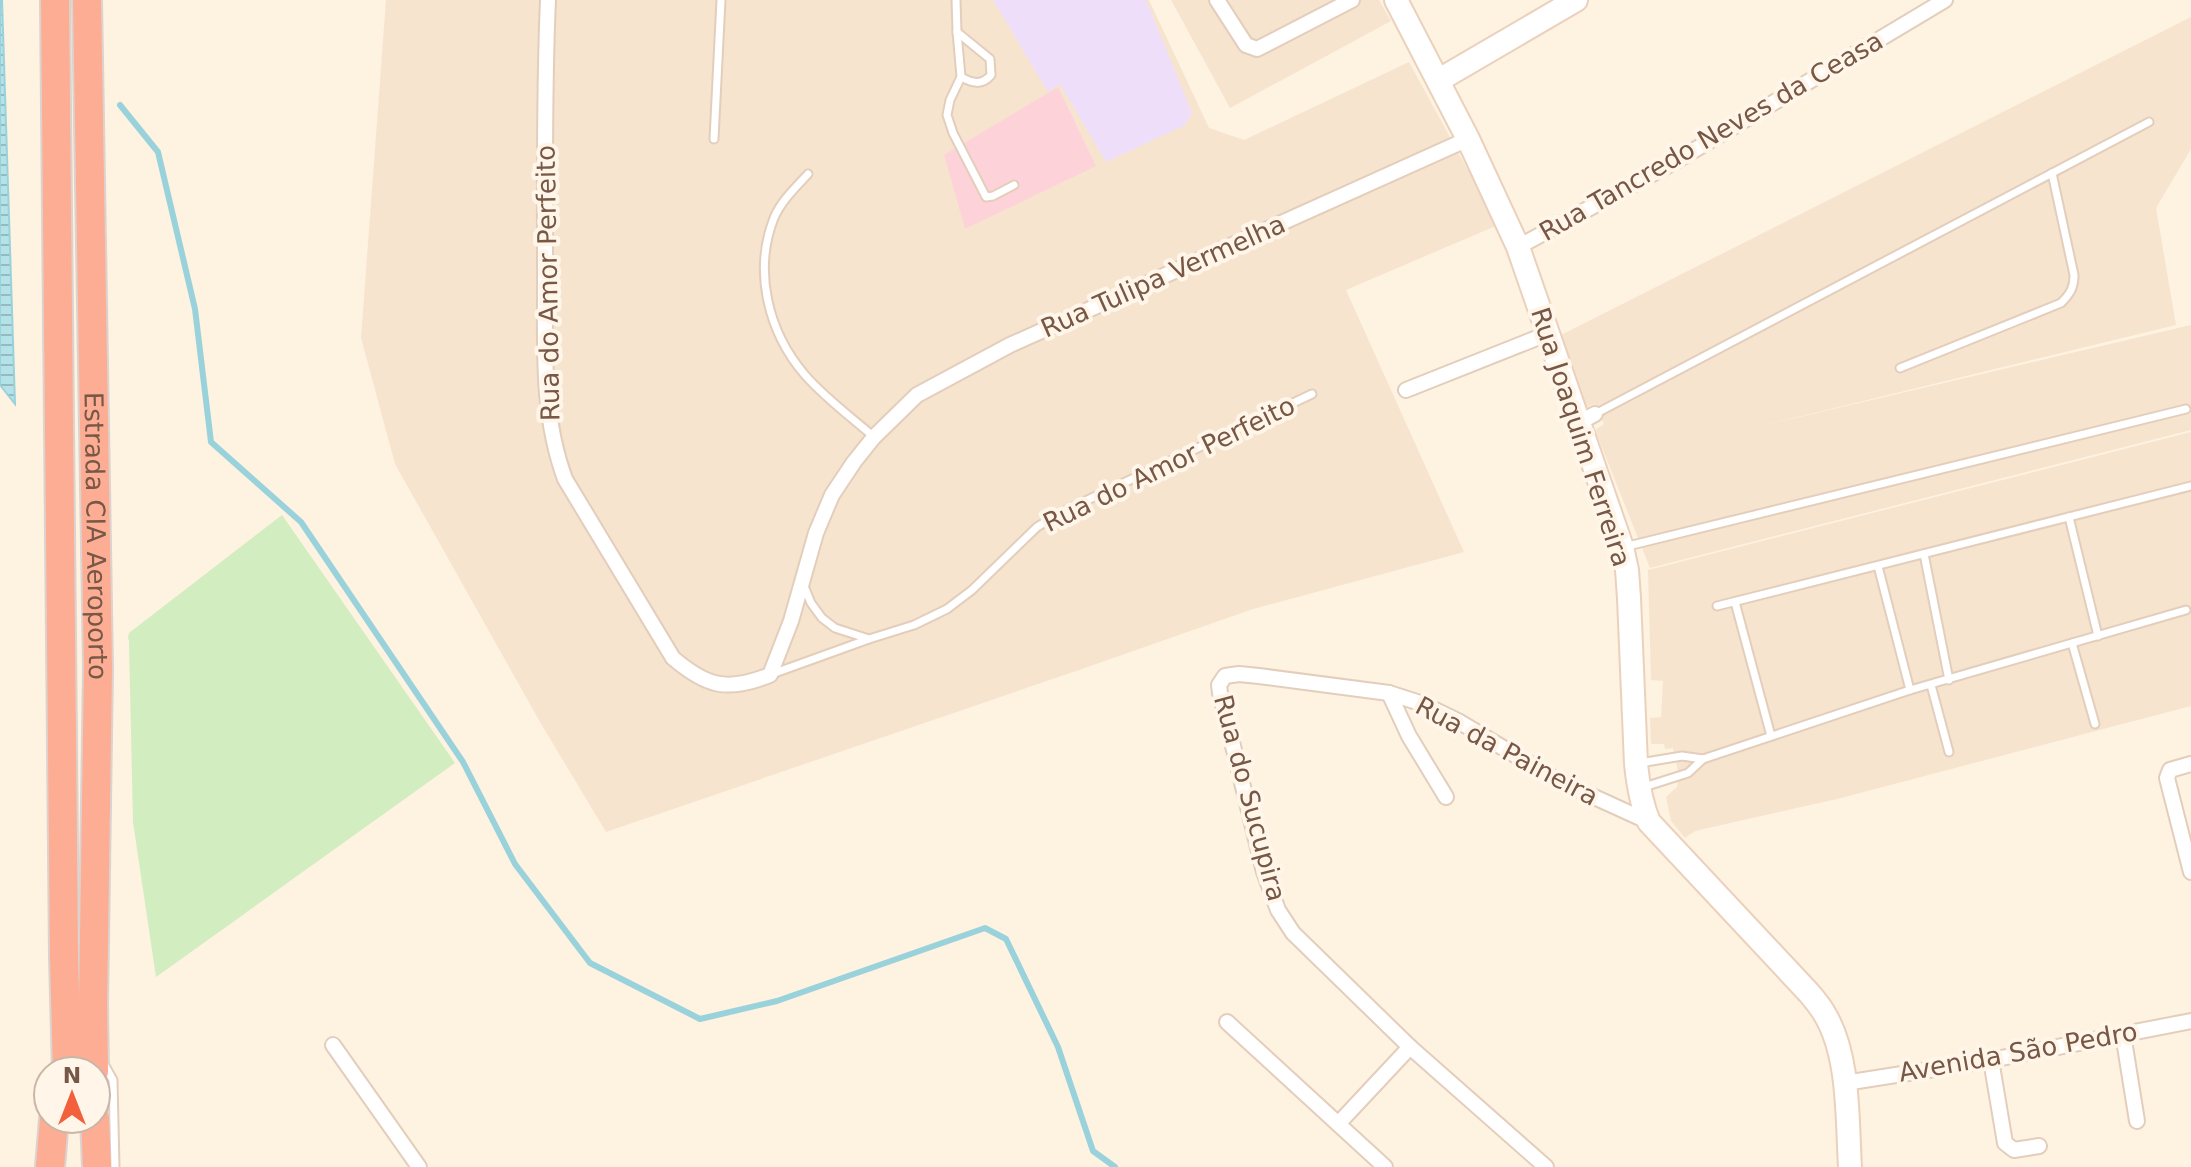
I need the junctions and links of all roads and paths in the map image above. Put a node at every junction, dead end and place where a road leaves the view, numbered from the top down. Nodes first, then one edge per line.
1 (55, 0) edge
2 (87, 0) edge
3 (548, 0) edge
4 (721, 0) edge
5 (956, 0) edge
6 (1217, 0) edge
7 (1352, 0) edge
8 (1396, 0) edge
9 (1576, 0) edge
10 (1945, 0) edge
11 (957, 32) junction
12 (961, 77) junction
13 (1439, 80) junction
14 (2149, 122) dead end
15 (714, 139) dead end
16 (1468, 139) junction
17 (2052, 173) junction
18 (808, 174) dead end
19 (1014, 185) dead end
20 (1518, 247) junction
21 (1547, 334) junction
22 (1900, 368) dead end
23 (1406, 390) dead end
24 (1312, 394) dead end
25 (2186, 409) dead end
26 (1587, 418) junction
27 (874, 437) junction
28 (2191, 486) edge
29 (2069, 517) junction
30 (1622, 547) junction
31 (1924, 554) junction
32 (1878, 566) junction
33 (802, 580) junction
34 (1735, 602) junction
35 (1717, 606) dead end
36 (2186, 610) dead end
37 (2098, 636) junction
38 (869, 639) junction
39 (2072, 643) junction
40 (770, 675) junction
41 (1221, 679) joint
42 (1949, 680) junction
43 (1931, 685) junction
44 (1910, 690) junction
45 (1389, 693) junction
46 (2095, 724) dead end
47 (1771, 736) junction
48 (1949, 752) dead end
49 (1703, 759) junction
50 (1636, 764) junction
51 (2191, 764) edge
52 (1639, 789) junction
53 (1446, 797) dead end
54 (1649, 822) junction
55 (2191, 872) edge
56 (64, 957) junction
57 (2191, 1021) edge
58 (1227, 1022) dead end
59 (2123, 1034) junction
60 (333, 1045) dead end
61 (1410, 1047) junction
62 (58, 1055) edge
63 (67, 1055) edge
64 (94, 1055) edge
65 (1991, 1060) junction
66 (112, 1079) edge
67 (1845, 1083) junction
68 (2137, 1121) dead end
69 (1338, 1124) junction
70 (53, 1135) edge
71 (69, 1135) edge
72 (96, 1135) edge
73 (2039, 1146) dead end
74 (50, 1167) edge
75 (70, 1167) edge
76 (97, 1167) edge
77 (115, 1167) edge
78 (419, 1167) edge
79 (1385, 1167) edge
80 (1546, 1167) edge
81 (1850, 1167) edge

1 - 56 highway, Estrada CIA Aeroporto
2 - 64 highway, Estrada CIA Aeroporto
3 - 40 street, Rua do Amor Perfeito
4 - 15 lane
5 - 11 lane
6 - 7 street
8 - 13 street, Rua Joaquim Ferreira
9 - 13 street
10 - 20 street, Rua Tancredo Neves da Ceasa
11 - 12 lane
11 - 12 lane
12 - 19 lane
13 - 16 street, Rua Joaquim Ferreira
14 - 17 lane
16 - 20 street, Rua Joaquim Ferreira
16 - 27 street, Rua Tulipa Vermelha
17 - 22 lane
17 - 26 lane
18 - 27 lane
20 - 21 street, Rua Joaquim Ferreira
21 - 23 street
21 - 26 street, Rua Joaquim Ferreira
24 - 38 lane, Rua do Amor Perfeito
25 - 30 lane
26 - 30 street, Rua Joaquim Ferreira
27 - 33 street, Rua Tulipa Vermelha
28 - 29 lane
29 - 31 lane
29 - 37 lane
30 - 50 street, Rua Joaquim Ferreira
31 - 32 lane
31 - 42 lane
32 - 34 lane
32 - 44 lane
33 - 38 lane
33 - 40 street, Rua Tulipa Vermelha
34 - 35 lane
34 - 47 lane
36 - 37 lane
37 - 39 lane
38 - 40 lane, Rua do Amor Perfeito
39 - 42 lane
39 - 46 lane
41 - 45 street, Rua da Paineira
41 - 61 street, Rua do Sucupira
42 - 43 lane
43 - 44 lane
43 - 48 lane
44 - 47 lane
45 - 53 street
45 - 54 street, Rua da Paineira
47 - 49 lane
49 - 50 lane
49 - 52 lane
50 - 52 street, Rua Joaquim Ferreira
51 - 55 street
52 - 54 street, Rua Joaquim Ferreira
54 - 67 street, Rua Joaquim Ferreira
56 - 62 highway
56 - 63 highway, Estrada CIA Aeroporto
57 - 59 street, Avenida São Pedro
58 - 69 street
59 - 65 street, Avenida São Pedro
59 - 68 street
60 - 78 street
61 - 69 street
61 - 80 street, Rua do Sucupira
65 - 67 street, Avenida São Pedro
65 - 73 street
66 - 77 lane
67 - 81 street, Rua Joaquim Ferreira
69 - 79 street
70 - 74 highway
71 - 75 highway
72 - 76 highway

